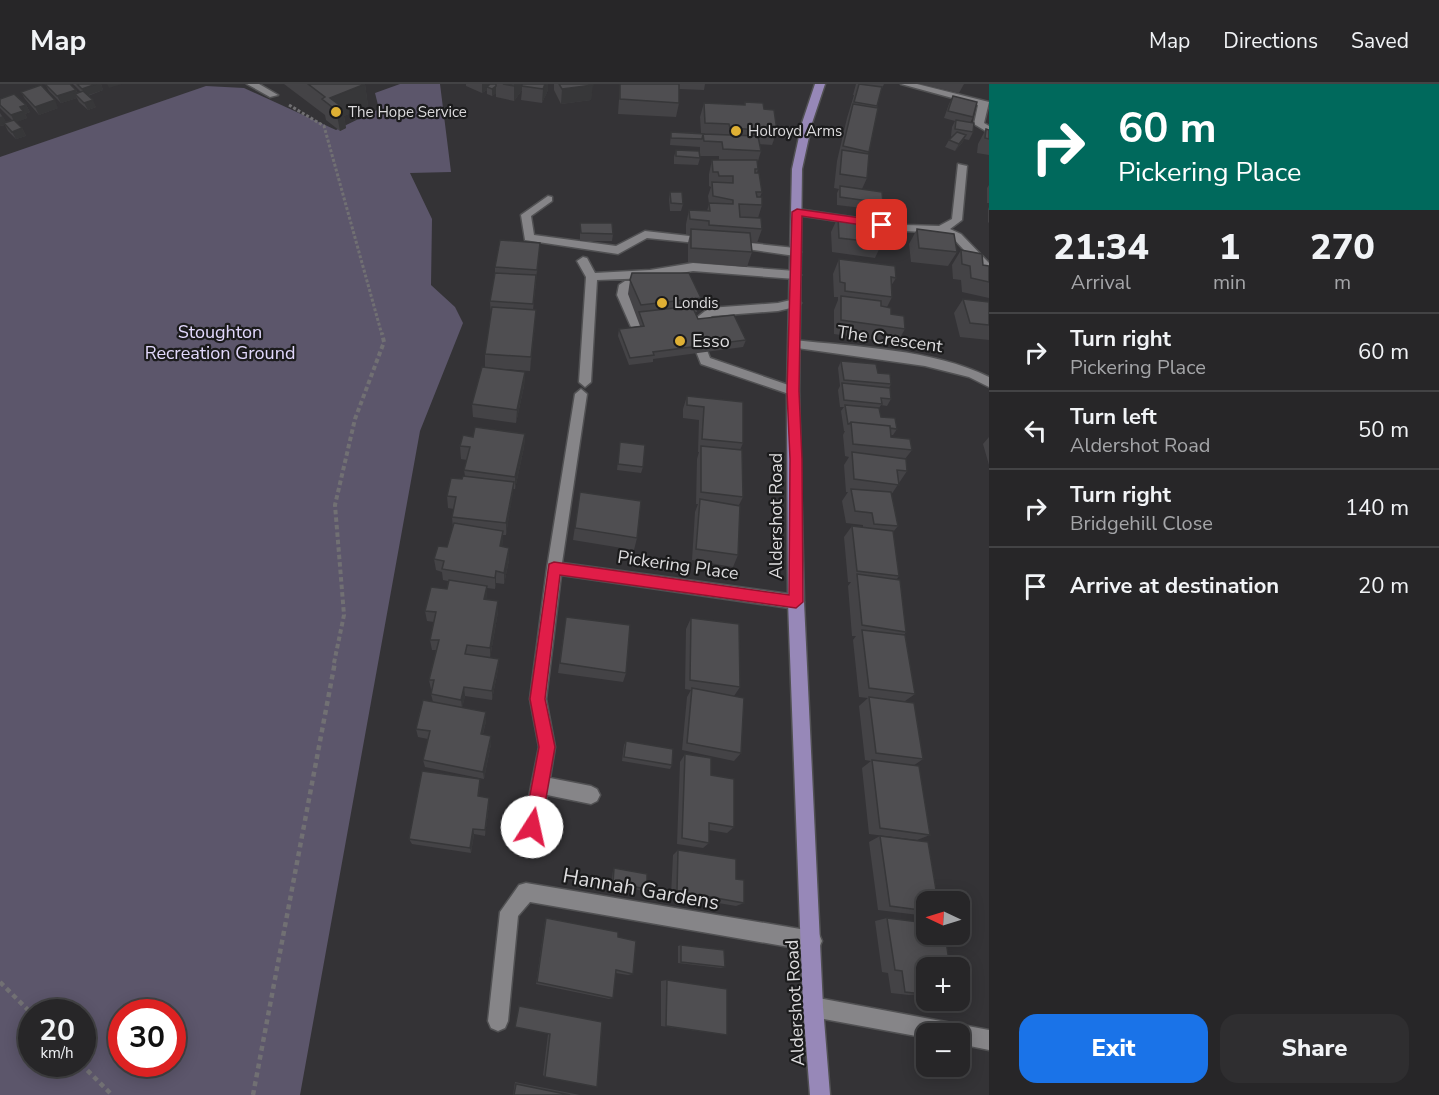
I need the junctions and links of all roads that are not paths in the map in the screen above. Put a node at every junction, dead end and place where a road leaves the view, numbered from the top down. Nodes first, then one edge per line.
1 (252, 84) edge
2 (820, 84) edge
3 (906, 84) edge
4 (273, 95) road end
5 (986, 105) edge
6 (989, 130) edge
7 (962, 166) dead end
8 (548, 199) dead end
9 (797, 212) junction
10 (941, 230) junction
11 (795, 252) junction
12 (583, 261) dead end
13 (989, 270) edge
14 (795, 275) junction
15 (592, 277) junction
16 (667, 285) edge
17 (795, 303) junction
18 (680, 326) junction
19 (794, 344) junction
20 (986, 376) edge
21 (793, 391) junction
22 (554, 568) junction
23 (796, 602) junction
24 (540, 785) junction
25 (591, 795) dead end
26 (532, 827) dead end
27 (812, 941) junction
28 (813, 1007) junction
29 (498, 1021) dead end
30 (916, 1026) edge
31 (970, 1036) edge
32 (989, 1040) edge
33 (820, 1095) edge

1 - 4 street
2 - 9 main road, Aldershot Road
3 - 5 street
5 - 6 street
7 - 10 street
8 - 11 street
9 - 10 street
9 - 11 main road, Aldershot Road
10 - 13 street
11 - 14 main road, Aldershot Road
12 - 15 street
14 - 15 street
14 - 17 main road, Aldershot Road
15 - 22 street
16 - 18 street
17 - 18 street
17 - 19 main road, Aldershot Road
18 - 21 street
19 - 20 street, The Crescent
19 - 21 main road, Aldershot Road
21 - 23 main road, Aldershot Road
22 - 23 street, Pickering Place
22 - 24 street
23 - 27 main road, Aldershot Road
24 - 25 street
24 - 26 street
27 - 28 main road, Aldershot Road
27 - 29 street, Hannah Gardens
28 - 30 street
28 - 33 main road, Aldershot Road
31 - 32 street

